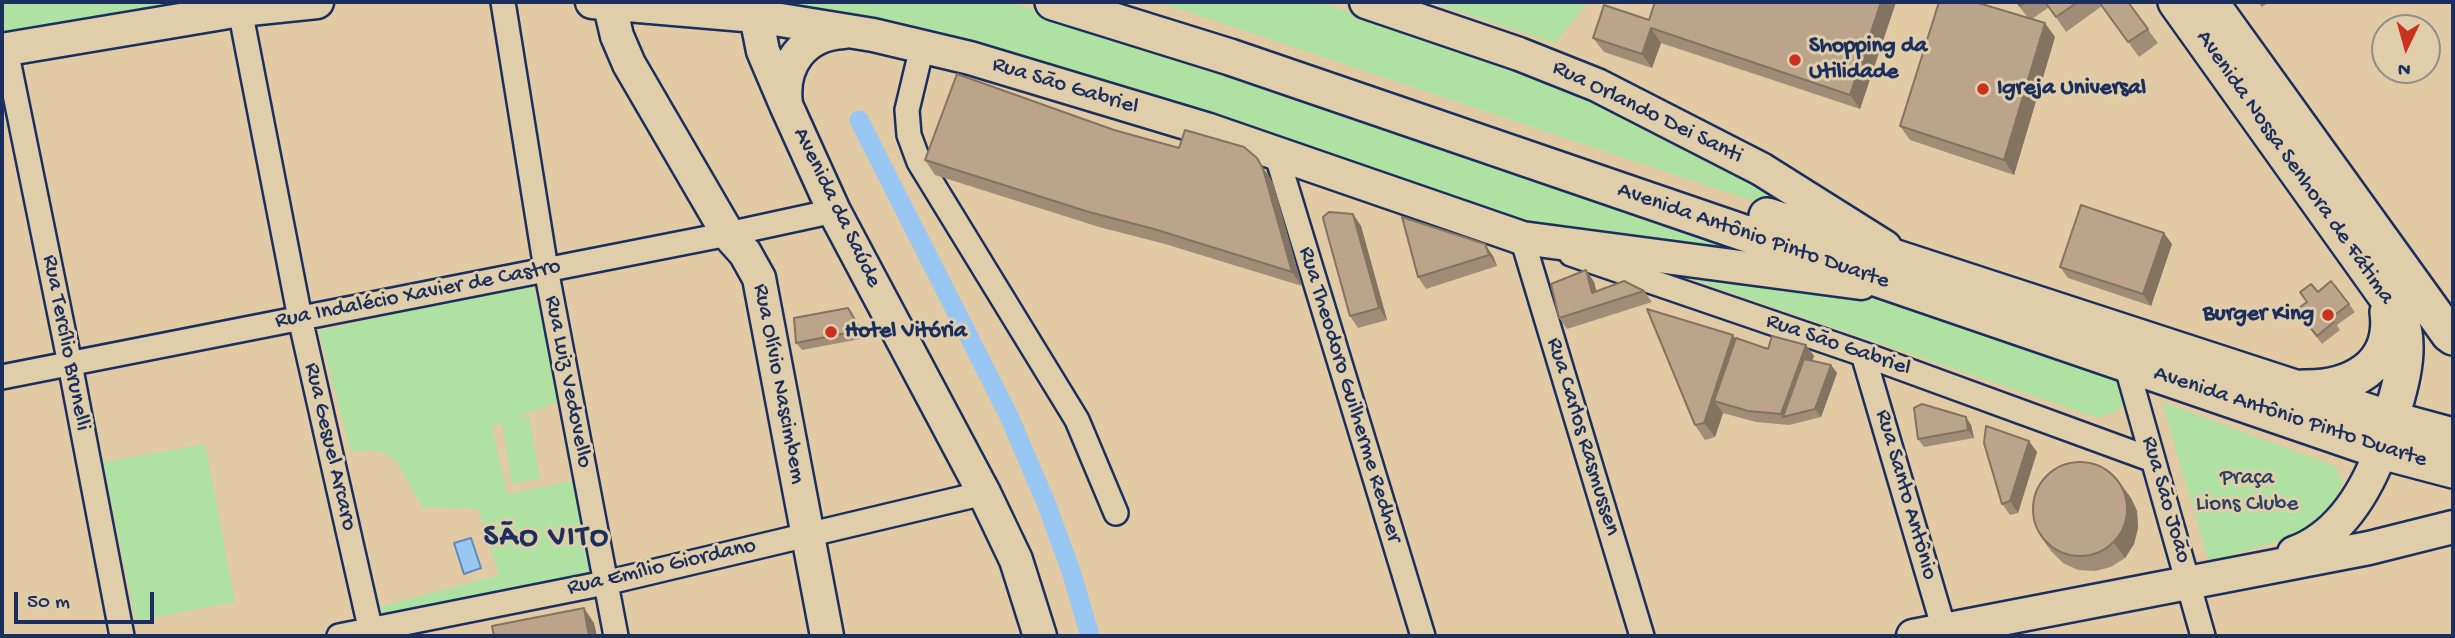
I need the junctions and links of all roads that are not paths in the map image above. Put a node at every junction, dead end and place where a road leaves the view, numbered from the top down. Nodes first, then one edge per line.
1 (317, 2) edge
2 (503, 2) edge
3 (603, 2) edge
4 (1053, 2) edge
5 (1129, 2) edge
6 (1366, 2) edge
7 (2176, 2) edge
8 (2210, 2) edge
9 (755, 9) edge
10 (240, 10) junction
11 (854, 32) junction
12 (922, 47) junction
13 (4, 50) edge
14 (786, 105) junction
15 (1276, 153) junction
16 (834, 211) junction
17 (728, 234) junction
18 (1522, 238) junction
19 (546, 269) junction
20 (1909, 276) junction
21 (2381, 289) junction
22 (300, 318) junction
23 (2453, 337) edge
24 (1863, 354) junction
25 (70, 364) junction
26 (2126, 364) junction
27 (2, 377) edge
28 (2293, 388) junction
29 (2385, 435) junction
30 (2453, 436) edge
31 (2153, 460) junction
32 (2453, 470) edge
33 (984, 493) junction
34 (1116, 513) dead end
35 (2453, 527) edge
36 (807, 535) junction
37 (2249, 569) junction
38 (2189, 582) junction
39 (605, 583) junction
40 (371, 633) edge
41 (1945, 633) edge
42 (122, 636) edge
43 (339, 636) edge
44 (616, 636) edge
45 (827, 636) edge
46 (1040, 636) edge
47 (1423, 636) edge
48 (1642, 636) edge
49 (1913, 636) edge
50 (2203, 636) edge

1 - 10 main road
2 - 19 street, Rua Luiz Vedovello
3 - 9 main road, Rua São Gabriel
3 - 17 main road, Rua Olívio Nascimbem
4 - 20 main road, Avenida Antônio Pinto Duarte
5 - 20 main road, Avenida Antônio Pinto Duarte
6 - 20 main road, Rua Orlando Dei Santi
7 - 21 main road, Avenida Nossa Senhora de Fátima
8 - 23 main road, Avenida Nossa Senhora de Fátima
9 - 11 main road, Rua São Gabriel
9 - 14 main road, Avenida da Saúde
10 - 13 main road
10 - 22 street, Rua Gesuel Arcaro
11 - 12 main road, Rua São Gabriel
11 - 14 main road
12 - 15 main road, Rua São Gabriel
12 - 34 street
13 - 25 street, Rua Tercílio Brunelli
14 - 16 main road, Avenida da Saúde
15 - 18 main road, Rua São Gabriel
15 - 47 street, Rua Theodoro Guilherme Redher
16 - 17 street, Rua Indalécio Xavier de Castro
16 - 33 main road, Avenida da Saúde
17 - 19 street, Rua Indalécio Xavier de Castro
17 - 36 main road, Rua Olívio Nascimbem
18 - 20 main road, Rua São Gabriel
18 - 24 street, Rua São Gabriel
18 - 48 street, Rua Carlos Rasmussen
19 - 22 street, Rua Indalécio Xavier de Castro
19 - 39 street, Rua Luiz Vedovello
20 - 26 main road, Avenida Antônio Pinto Duarte
20 - 28 main road, Avenida Antônio Pinto Duarte
21 - 28 main road
21 - 29 main road, Avenida Nossa Senhora de Fátima
22 - 25 street, Rua Indalécio Xavier de Castro
22 - 40 street, Rua Gesuel Arcaro
24 - 31 street, Rua São Gabriel
24 - 41 street, Rua Santo Antônio
25 - 27 street, Rua Indalécio Xavier de Castro
25 - 42 street, Rua Tercílio Brunelli
26 - 29 main road, Avenida Antônio Pinto Duarte
26 - 31 street, Rua São João
28 - 29 main road, Avenida Antônio Pinto Duarte
29 - 30 main road, Avenida Antônio Pinto Duarte
29 - 32 main road, Avenida Antônio Pinto Duarte
29 - 37 main road
31 - 38 street, Rua São João
33 - 36 street, Rua Emílio Giordano
33 - 46 main road, Avenida da Saúde
35 - 37 main road
36 - 39 street, Rua Emílio Giordano
36 - 45 main road, Rua Olívio Nascimbem
37 - 38 main road
38 - 41 main road
38 - 50 street, Rua São João
39 - 40 street, Rua Emílio Giordano
39 - 44 street, Rua Luiz Vedovello
40 - 43 street, Rua Emílio Giordano
41 - 49 main road

